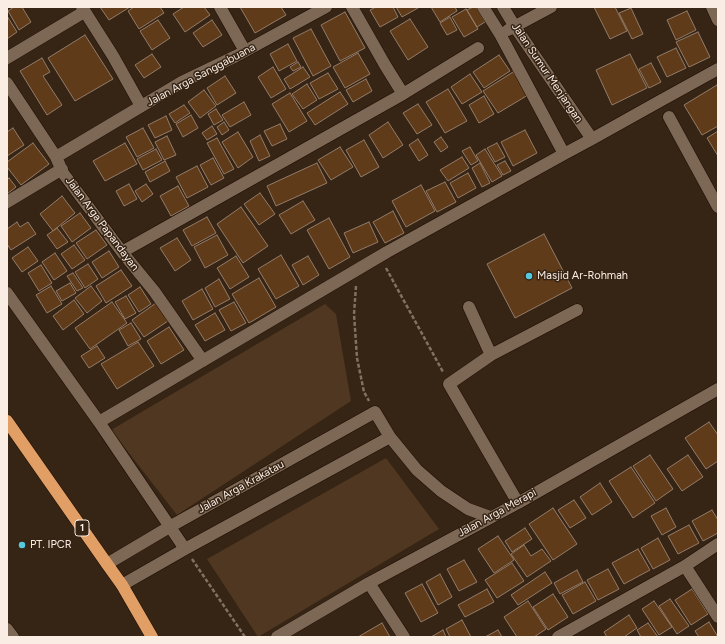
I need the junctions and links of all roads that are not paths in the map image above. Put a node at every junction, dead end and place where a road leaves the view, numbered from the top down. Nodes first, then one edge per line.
1 (220, 7) edge
2 (326, 7) edge
3 (352, 7) edge
4 (483, 7) edge
5 (503, 7) edge
6 (551, 7) edge
7 (712, 7) edge
8 (83, 9) edge
9 (718, 20) edge
10 (515, 27) junction
11 (500, 34) junction
12 (478, 48) dead end
13 (245, 52) junction
14 (7, 58) edge
15 (718, 70) edge
16 (7, 83) edge
17 (404, 94) junction
18 (141, 106) junction
19 (669, 117) dead end
20 (592, 139) junction
21 (564, 154) junction
22 (56, 157) junction
23 (62, 169) junction
24 (7, 202) edge
25 (718, 207) edge
26 (122, 252) junction
27 (7, 293) edge
28 (469, 307) dead end
29 (577, 310) dead end
30 (491, 355) junction
31 (203, 361) junction
32 (718, 389) edge
33 (7, 421) edge
34 (99, 422) junction
35 (390, 437) junction
36 (518, 503) junction
37 (490, 517) junction
38 (171, 526) junction
39 (718, 544) edge
40 (185, 549) junction
41 (108, 564) junction
42 (685, 566) junction
43 (369, 584) junction
44 (122, 585) junction
45 (718, 617) edge
46 (7, 629) edge
47 (563, 636) edge
48 (13, 637) edge
49 (152, 637) edge
50 (277, 637) edge
51 (404, 637) edge

1 - 13 street
2 - 13 street, Jalan Arga Sanggabuana
3 - 17 street
4 - 11 street
5 - 10 street, Jalan Sumur Menjangan
6 - 10 street
7 - 9 street
8 - 14 street
8 - 18 street
10 - 11 street
10 - 20 street, Jalan Sumur Menjangan
11 - 21 street
12 - 17 street
13 - 18 street, Jalan Arga Sanggabuana
15 - 20 street
16 - 22 street, Jalan Arga Papandayan
17 - 26 street
18 - 22 street, Jalan Arga Sanggabuana
19 - 25 street
20 - 21 street
21 - 31 street
22 - 23 street, Jalan Arga Papandayan
23 - 24 street
23 - 26 street, Jalan Arga Papandayan
26 - 31 street, Jalan Arga Papandayan
27 - 34 street
28 - 30 street
29 - 30 street
30 - 36 street
31 - 34 street
32 - 36 street, Jalan Arga Merapi
33 - 41 highway, 1
34 - 38 street
35 - 37 street
35 - 38 street, Jalan Arga Krakatau
35 - 40 street
36 - 37 street, Jalan Arga Merapi
37 - 43 street, Jalan Arga Merapi
38 - 40 street
38 - 41 street, Jalan Arga Krakatau
39 - 42 street
40 - 44 street
41 - 44 highway, 1
42 - 45 street
42 - 47 street
43 - 50 street, Jalan Arga Merapi
43 - 51 street
44 - 49 highway, 1
46 - 48 street

